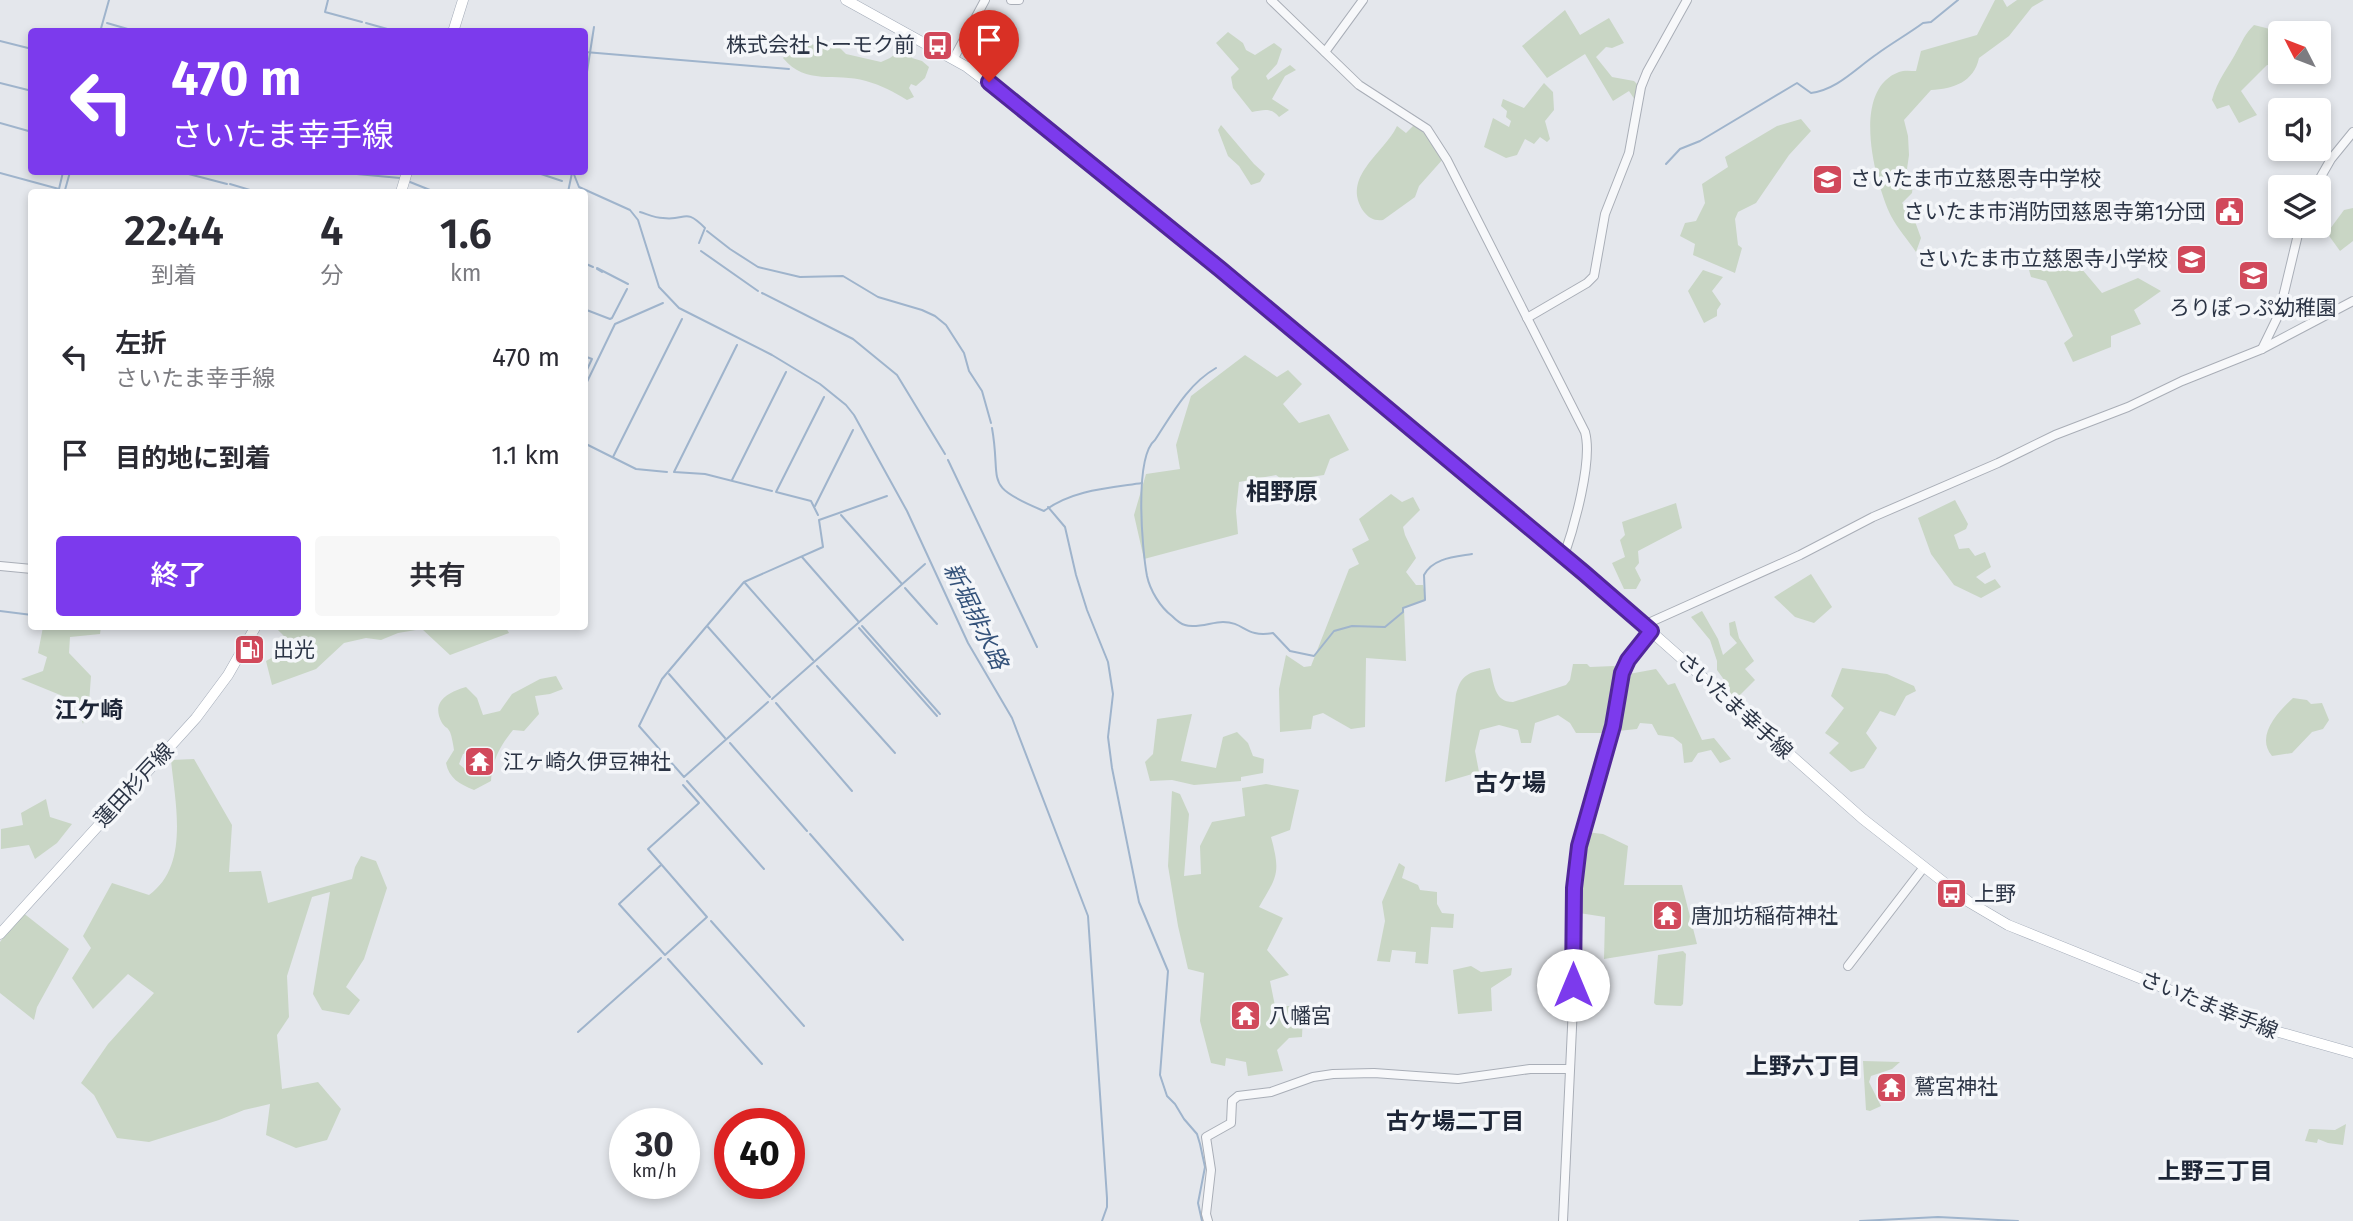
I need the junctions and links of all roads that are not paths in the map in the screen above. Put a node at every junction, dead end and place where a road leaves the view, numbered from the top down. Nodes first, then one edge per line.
1 (463, 0) edge
2 (846, 0) edge
3 (985, 0) edge
4 (1011, 0) edge
5 (1018, 0) edge
6 (1271, 0) edge
7 (1363, 0) edge
8 (1687, 0) edge
9 (454, 28) edge
10 (1325, 52) junction
11 (954, 58) junction
12 (2353, 132) edge
13 (2322, 175) edge
14 (2297, 238) edge
15 (2353, 301) edge
16 (1527, 318) junction
17 (2262, 349) junction
18 (1564, 556) junction
19 (0, 566) edge
20 (28, 569) edge
21 (1648, 628) junction
22 (254, 630) edge
23 (1924, 867) junction
24 (0, 934) edge
25 (1848, 966) dead end
26 (2353, 1053) edge
27 (1569, 1069) junction
28 (1208, 1221) edge
29 (1563, 1221) edge

1 - 9 main road
2 - 11 main road, さいたま幸手線
3 - 11 street
4 - 5 street
6 - 10 street
7 - 10 street
8 - 16 street
10 - 16 street
11 - 18 main road, さいたま幸手線
12 - 13 street
14 - 17 street
15 - 17 street
16 - 18 street
17 - 21 street
18 - 21 main road, さいたま幸手線
19 - 20 street
21 - 23 main road, さいたま幸手線
21 - 27 street
22 - 24 main road, 蓮田杉戸線
23 - 25 street
23 - 26 main road, さいたま幸手線
27 - 28 street
27 - 29 street

